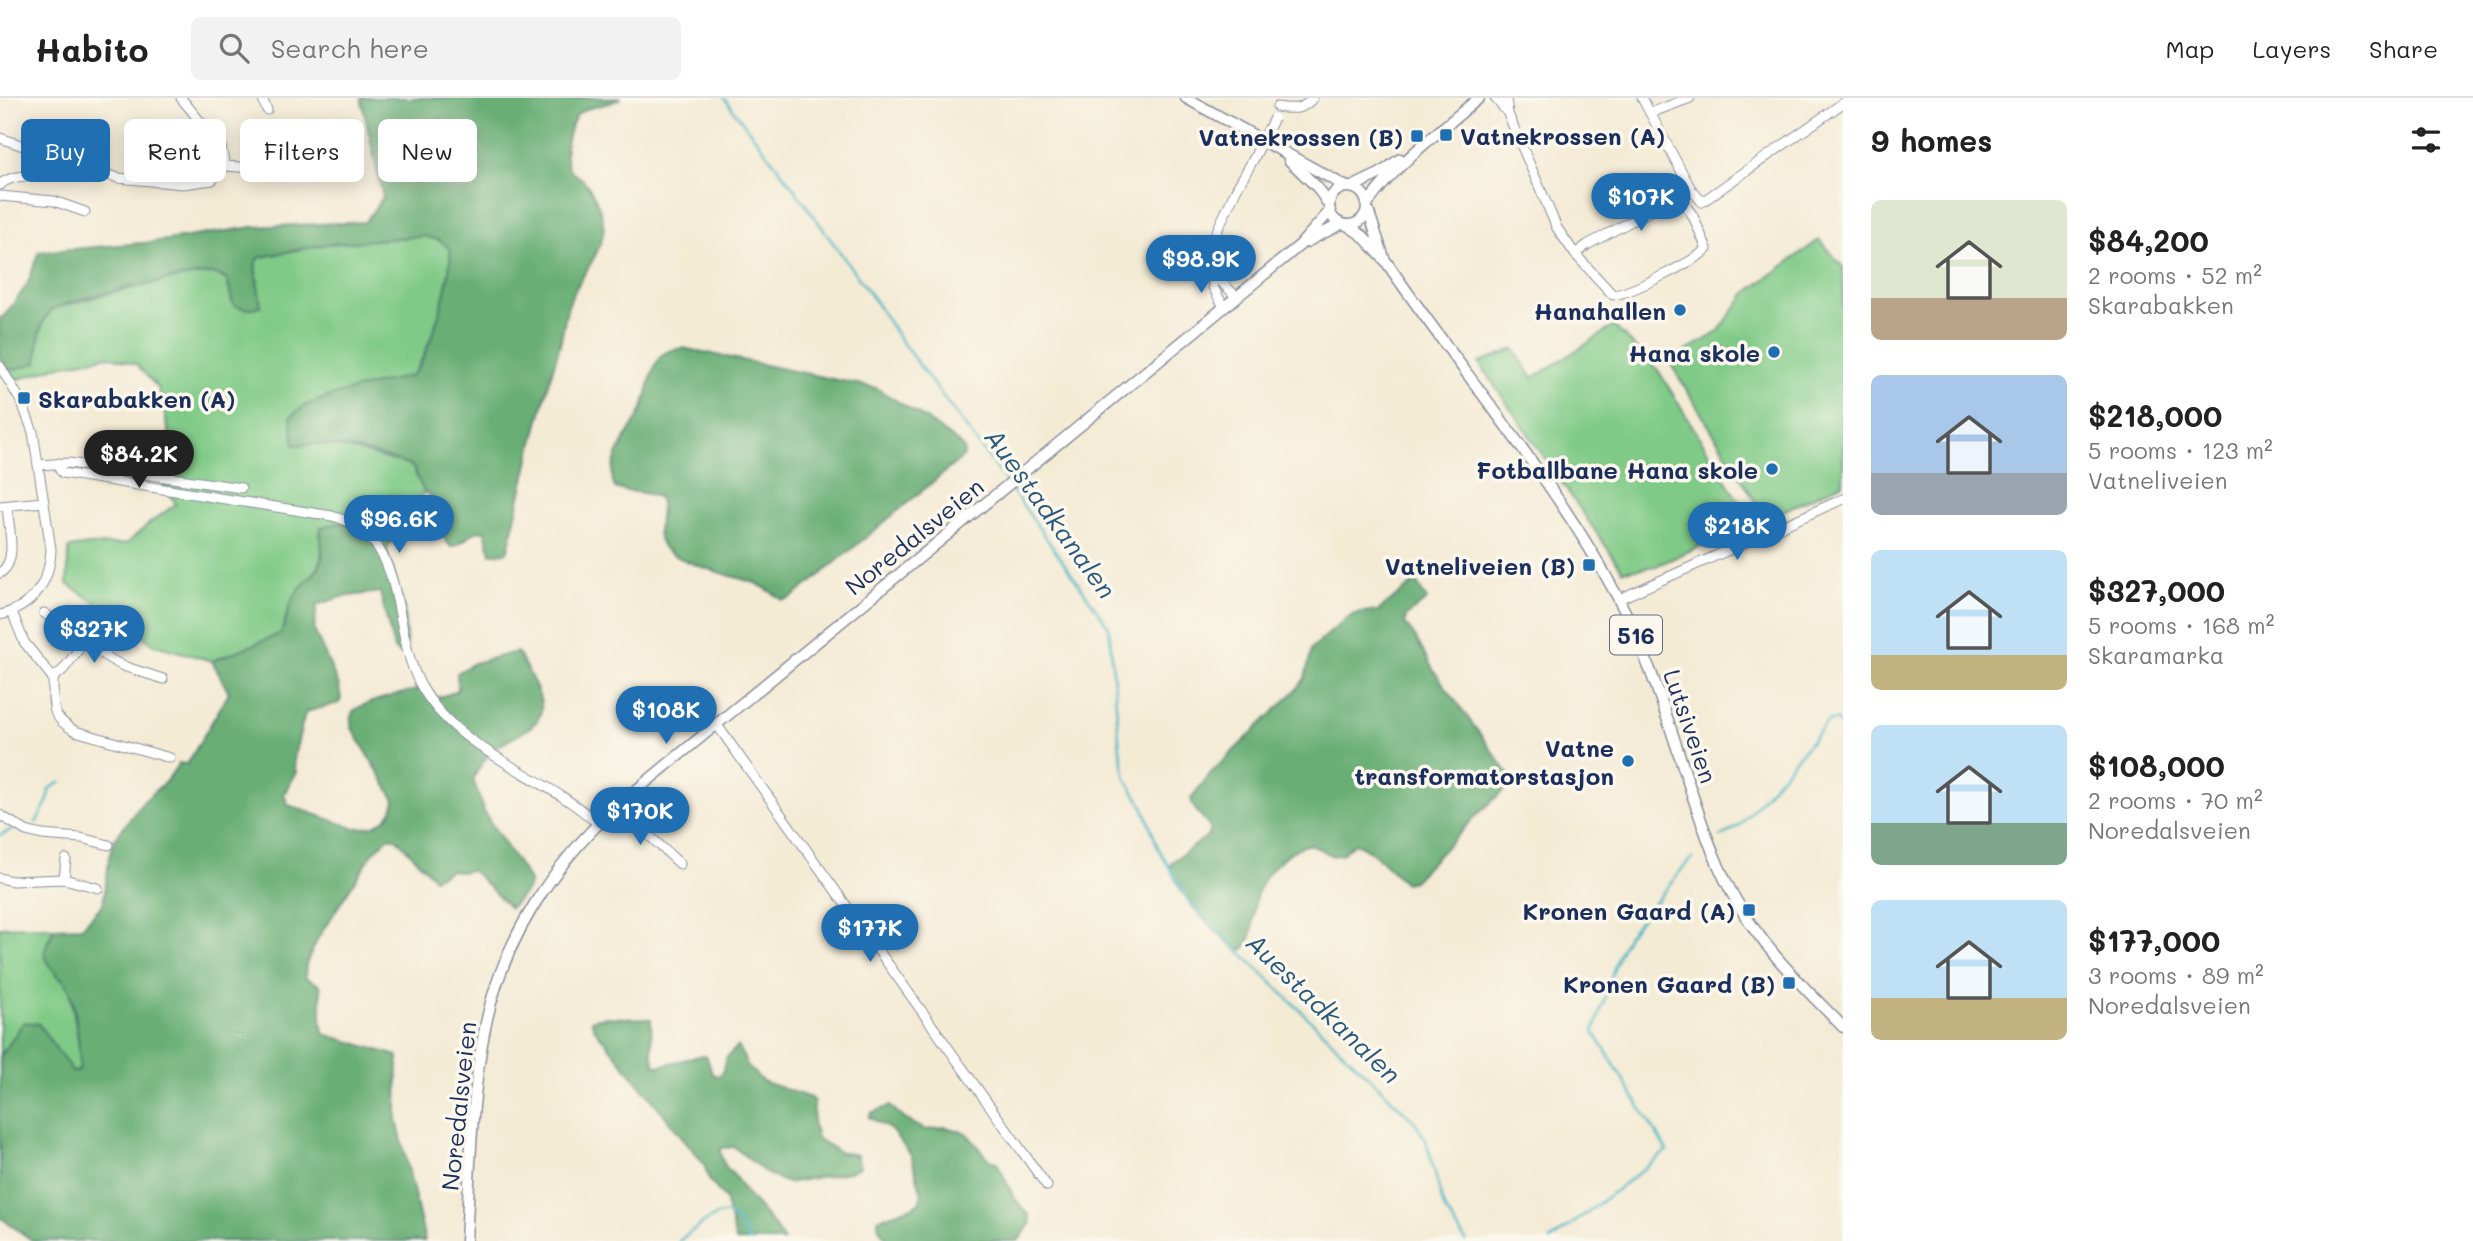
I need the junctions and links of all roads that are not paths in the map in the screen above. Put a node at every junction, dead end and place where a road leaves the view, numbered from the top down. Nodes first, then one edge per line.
1 (181, 98) edge
2 (262, 98) edge
3 (1186, 98) edge
4 (1313, 98) edge
5 (1466, 98) edge
6 (1479, 98) edge
7 (1495, 98) edge
8 (1506, 98) edge
9 (1642, 98) edge
10 (1690, 98) edge
11 (1276, 102) edge
12 (1843, 103) edge
13 (267, 110) dead end
14 (1650, 113) junction
15 (1508, 114) junction
16 (198, 119) edge
17 (0, 138) edge
18 (21, 145) edge
19 (1277, 148) junction
20 (21, 176) edge
21 (153, 182) edge
22 (205, 182) edge
23 (0, 185) edge
24 (1349, 187) junction
25 (1691, 189) junction
26 (0, 196) edge
27 (1679, 196) junction
28 (1368, 206) junction
29 (1329, 208) junction
30 (85, 212) dead end
31 (1344, 225) junction
32 (1300, 245) junction
33 (1575, 254) junction
34 (1385, 260) junction
35 (1214, 275) junction
36 (1237, 297) junction
37 (1224, 307) junction
38 (0, 366) edge
39 (59, 463) junction
40 (38, 465) junction
41 (240, 488) dead end
42 (1843, 499) edge
43 (44, 502) junction
44 (4, 506) edge
45 (0, 573) edge
46 (1619, 599) junction
47 (12, 612) junction
48 (44, 612) dead end
49 (0, 615) edge
50 (85, 642) junction
51 (53, 678) junction
52 (163, 679) dead end
53 (717, 724) junction
54 (170, 758) dead end
55 (617, 806) junction
56 (0, 815) edge
57 (598, 824) junction
58 (108, 845) dead end
59 (66, 859) dead end
60 (680, 864) dead end
61 (0, 878) edge
62 (64, 878) junction
63 (98, 888) dead end
64 (1843, 1027) edge
65 (1047, 1186) dead end
66 (466, 1241) edge

1 - 16 street
2 - 13 street
3 - 19 main road, 516
4 - 11 street
5 - 24 main road
6 - 28 main road
7 - 15 street
8 - 15 street
9 - 14 street
10 - 14 street
11 - 35 street, bridge
12 - 25 street
14 - 25 street
15 - 33 street
17 - 18 street
19 - 24 main road, 516
19 - 29 main road, 516
20 - 23 street
21 - 22 street
24 - 28 main road, 516
24 - 29 main road
25 - 27 street
26 - 30 street
27 - 33 street
27 - 33 street
28 - 31 main road
28 - 34 main road, Lutsiveien / 516
29 - 31 main road, 516
29 - 32 main road, Noredalsveien
31 - 32 main road, Noredalsveien
31 - 34 main road, Lutsiveien / 516
32 - 36 main road, Noredalsveien
34 - 46 main road, Lutsiveien / 516
35 - 36 street
35 - 37 street
36 - 37 main road, Noredalsveien
37 - 53 main road, Noredalsveien
38 - 40 street
39 - 40 street
39 - 41 street
39 - 57 street
40 - 43 street
42 - 46 street
43 - 44 street
43 - 47 street
44 - 45 street
46 - 64 main road, Lutsiveien / 516
47 - 49 street
47 - 51 street
48 - 50 street
50 - 51 street
50 - 52 street
51 - 54 street
53 - 55 main road, Noredalsveien
53 - 65 street
55 - 57 main road, Noredalsveien
55 - 60 street
56 - 58 street
57 - 66 main road, Noredalsveien
59 - 62 street
61 - 62 street
62 - 63 street

